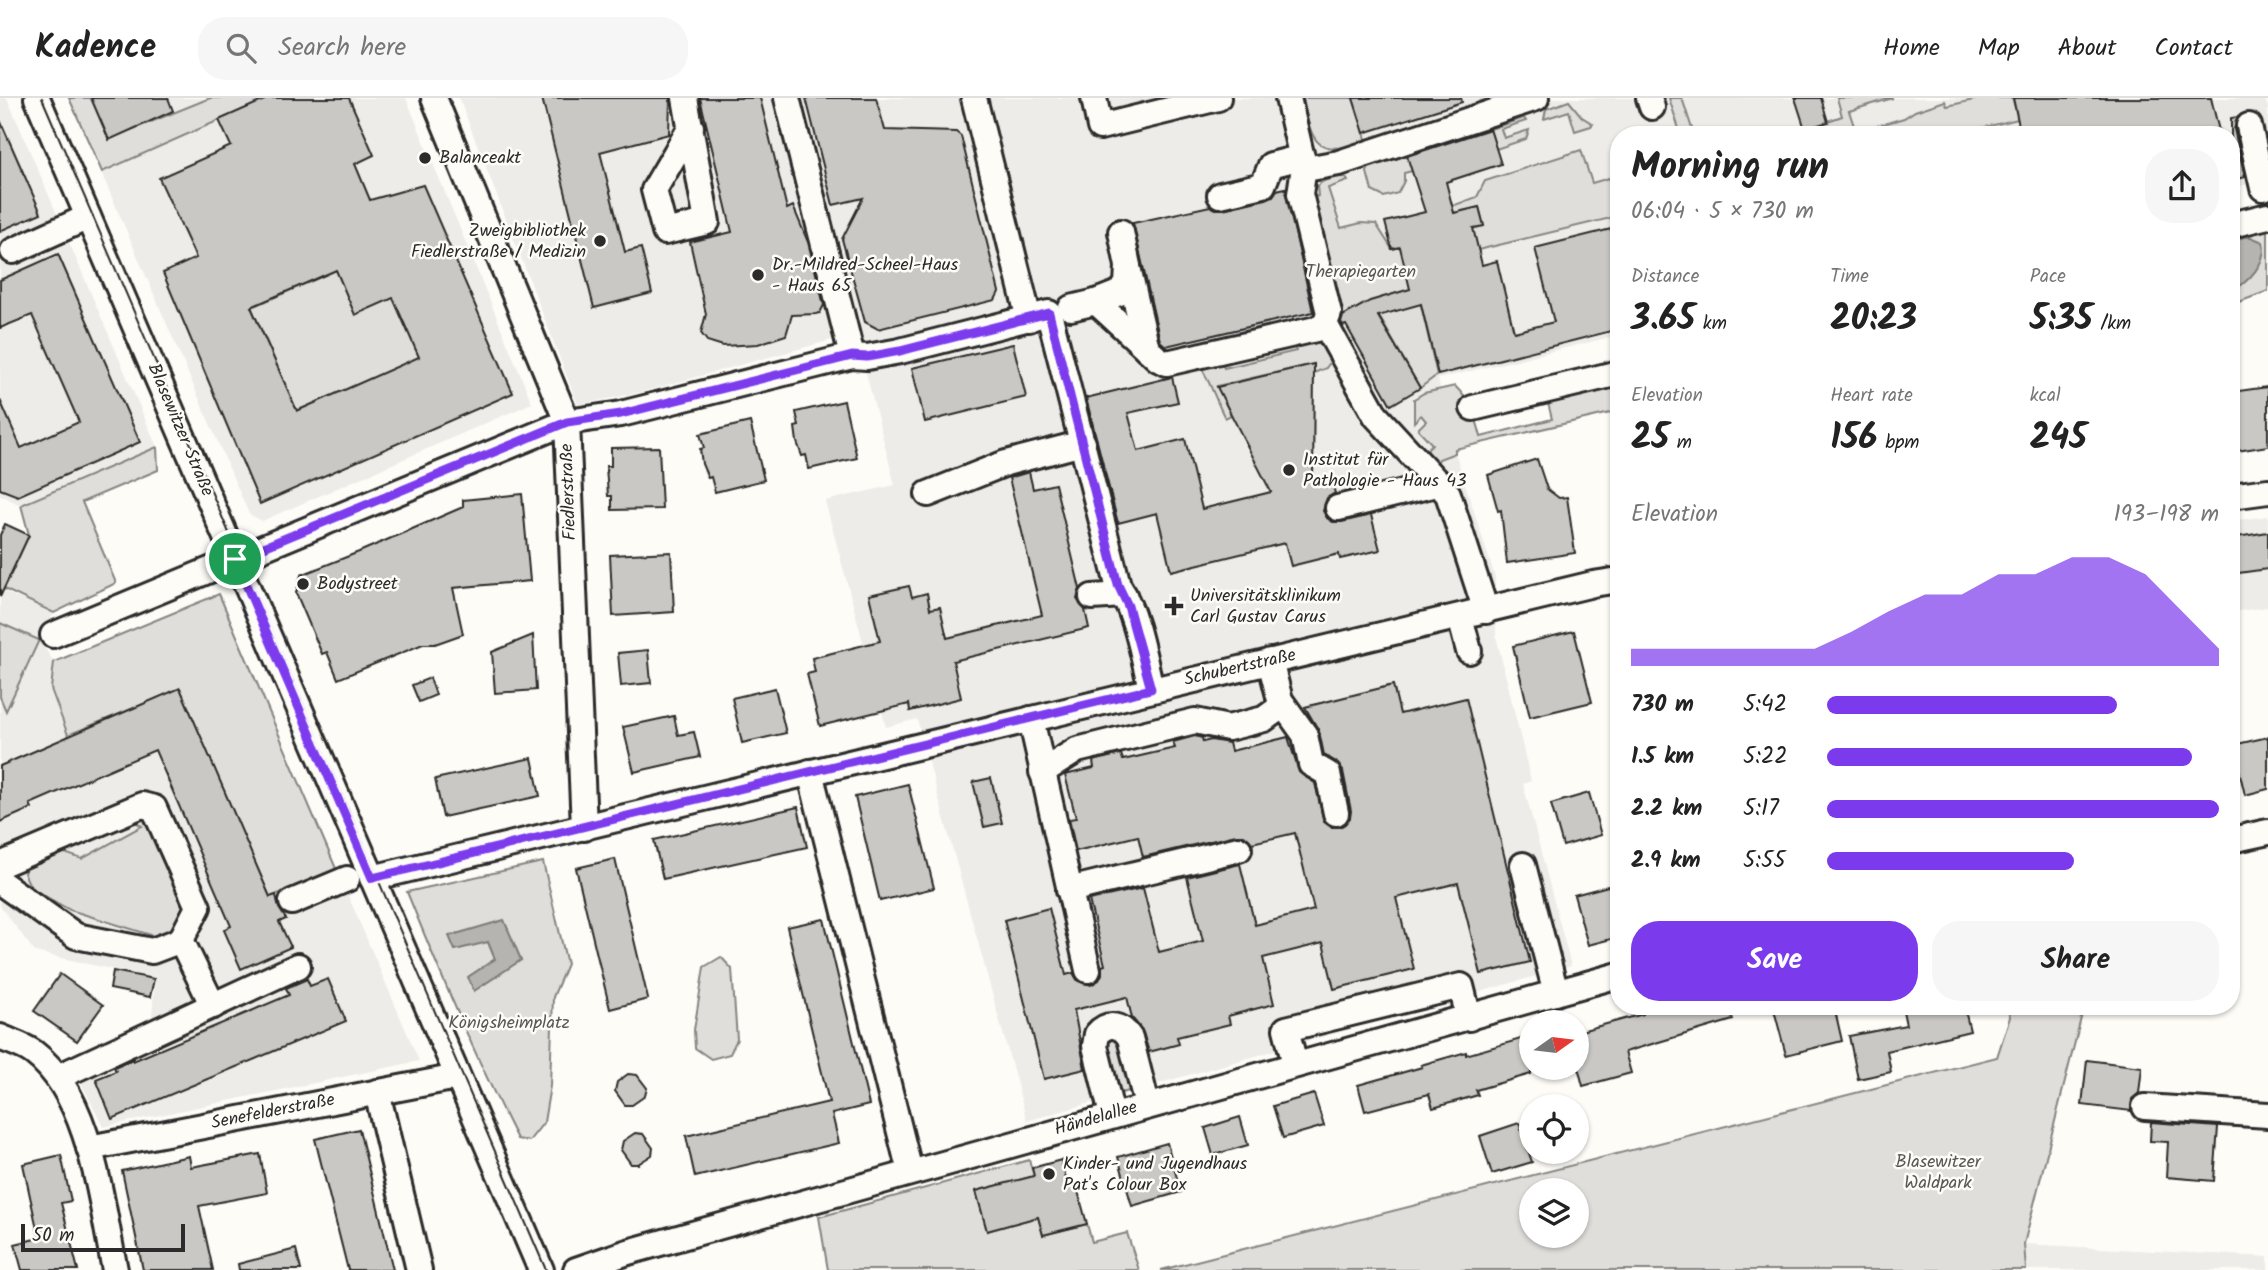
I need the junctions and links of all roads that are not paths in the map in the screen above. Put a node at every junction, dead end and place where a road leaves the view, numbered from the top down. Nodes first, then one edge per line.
1 (37, 98) edge
2 (433, 98) edge
3 (685, 98) edge
4 (787, 98) edge
5 (974, 98) edge
6 (1094, 98) edge
7 (1288, 98) edge
8 (1206, 99) edge
9 (1531, 99) edge
10 (2249, 126) dead end
11 (691, 127) dead end
12 (1303, 162) junction
13 (2268, 186) edge
14 (1220, 195) dead end
15 (2268, 216) edge
16 (88, 217) junction
17 (2240, 223) edge
18 (1121, 232) dead end
19 (13, 251) dead end
20 (1128, 266) junction
21 (1096, 302) junction
22 (1071, 308) dead end
23 (1029, 318) junction
24 (1325, 324) junction
25 (1147, 349) junction
26 (852, 356) junction
27 (1610, 375) edge
28 (1473, 408) dead end
29 (567, 422) junction
30 (1083, 443) junction
31 (1440, 483) junction
32 (2268, 491) edge
33 (928, 494) dead end
34 (2240, 495) edge
35 (1338, 508) dead end
36 (235, 559) junction
37 (1610, 581) edge
38 (1124, 595) junction
39 (1092, 597) dead end
40 (1486, 611) junction
41 (1460, 617) junction
42 (52, 635) dead end
43 (1469, 651) dead end
44 (1269, 661) junction
45 (1151, 689) junction
46 (1282, 706) junction
47 (1031, 719) junction
48 (810, 772) junction
49 (1042, 772) junction
50 (1336, 813) dead end
51 (584, 828) junction
52 (2268, 832) edge
53 (2240, 838) edge
54 (1239, 849) dead end
55 (0, 865) edge
56 (1523, 865) dead end
57 (372, 878) junction
58 (347, 879) dead end
59 (0, 883) edge
60 (1069, 890) junction
61 (292, 902) dead end
62 (181, 940) junction
63 (298, 967) dead end
64 (1088, 970) dead end
65 (1610, 978) edge
66 (1556, 993) junction
67 (214, 1006) junction
68 (1469, 1018) junction
69 (0, 1037) edge
70 (1296, 1064) junction
71 (58, 1077) junction
72 (457, 1077) junction
73 (377, 1092) junction
74 (1147, 1105) junction
75 (2145, 1107) dead end
76 (1112, 1115) junction
77 (2268, 1115) edge
78 (89, 1148) junction
79 (909, 1172) junction
80 (115, 1270) edge
81 (419, 1270) edge
82 (541, 1270) edge
83 (576, 1270) edge

1 - 16 street, Blasewitzer Straße
2 - 29 street, Fiedlerstraße
3 - 11 street
4 - 26 street
5 - 23 street
6 - 8 street
7 - 12 street
9 - 12 street
10 - 13 street
12 - 14 street
12 - 24 street
15 - 17 street
16 - 19 street
16 - 36 street, Blasewitzer Straße
18 - 20 street
20 - 21 street
20 - 25 street
21 - 22 street
21 - 25 street
23 - 26 street
23 - 30 street
24 - 25 street
24 - 31 street
26 - 29 street
27 - 28 street
29 - 36 street
29 - 51 street, Fiedlerstraße
30 - 33 street
30 - 38 street
31 - 35 street
31 - 40 street
32 - 34 street
36 - 42 street
36 - 57 street, Blasewitzer Straße
37 - 40 street, Schubertstraße
38 - 39 street
38 - 45 street
40 - 41 street, Schubertstraße
41 - 43 street
41 - 44 street, Schubertstraße
44 - 45 street, Schubertstraße
44 - 46 street
45 - 47 street, Schubertstraße
46 - 49 street
46 - 50 street
47 - 48 street, Schubertstraße
47 - 49 street
48 - 51 street, Schubertstraße
48 - 79 street
49 - 60 street
51 - 57 street, Schubertstraße
52 - 53 street
54 - 60 street
55 - 62 street
56 - 66 street
57 - 72 street
58 - 61 street
59 - 62 street
60 - 64 street
62 - 67 street
63 - 67 street
65 - 66 street, Händelallee
66 - 68 street, Händelallee
67 - 71 street
68 - 70 street, Händelallee
68 - 70 street
69 - 71 street
70 - 74 street, Händelallee
71 - 78 street
72 - 73 street, Senefelderstraße
72 - 82 street
73 - 78 street, Senefelderstraße
73 - 81 street
74 - 76 street, Händelallee
74 - 76 street
75 - 77 street
76 - 79 street, Händelallee
78 - 80 street
79 - 83 street, Händelallee

